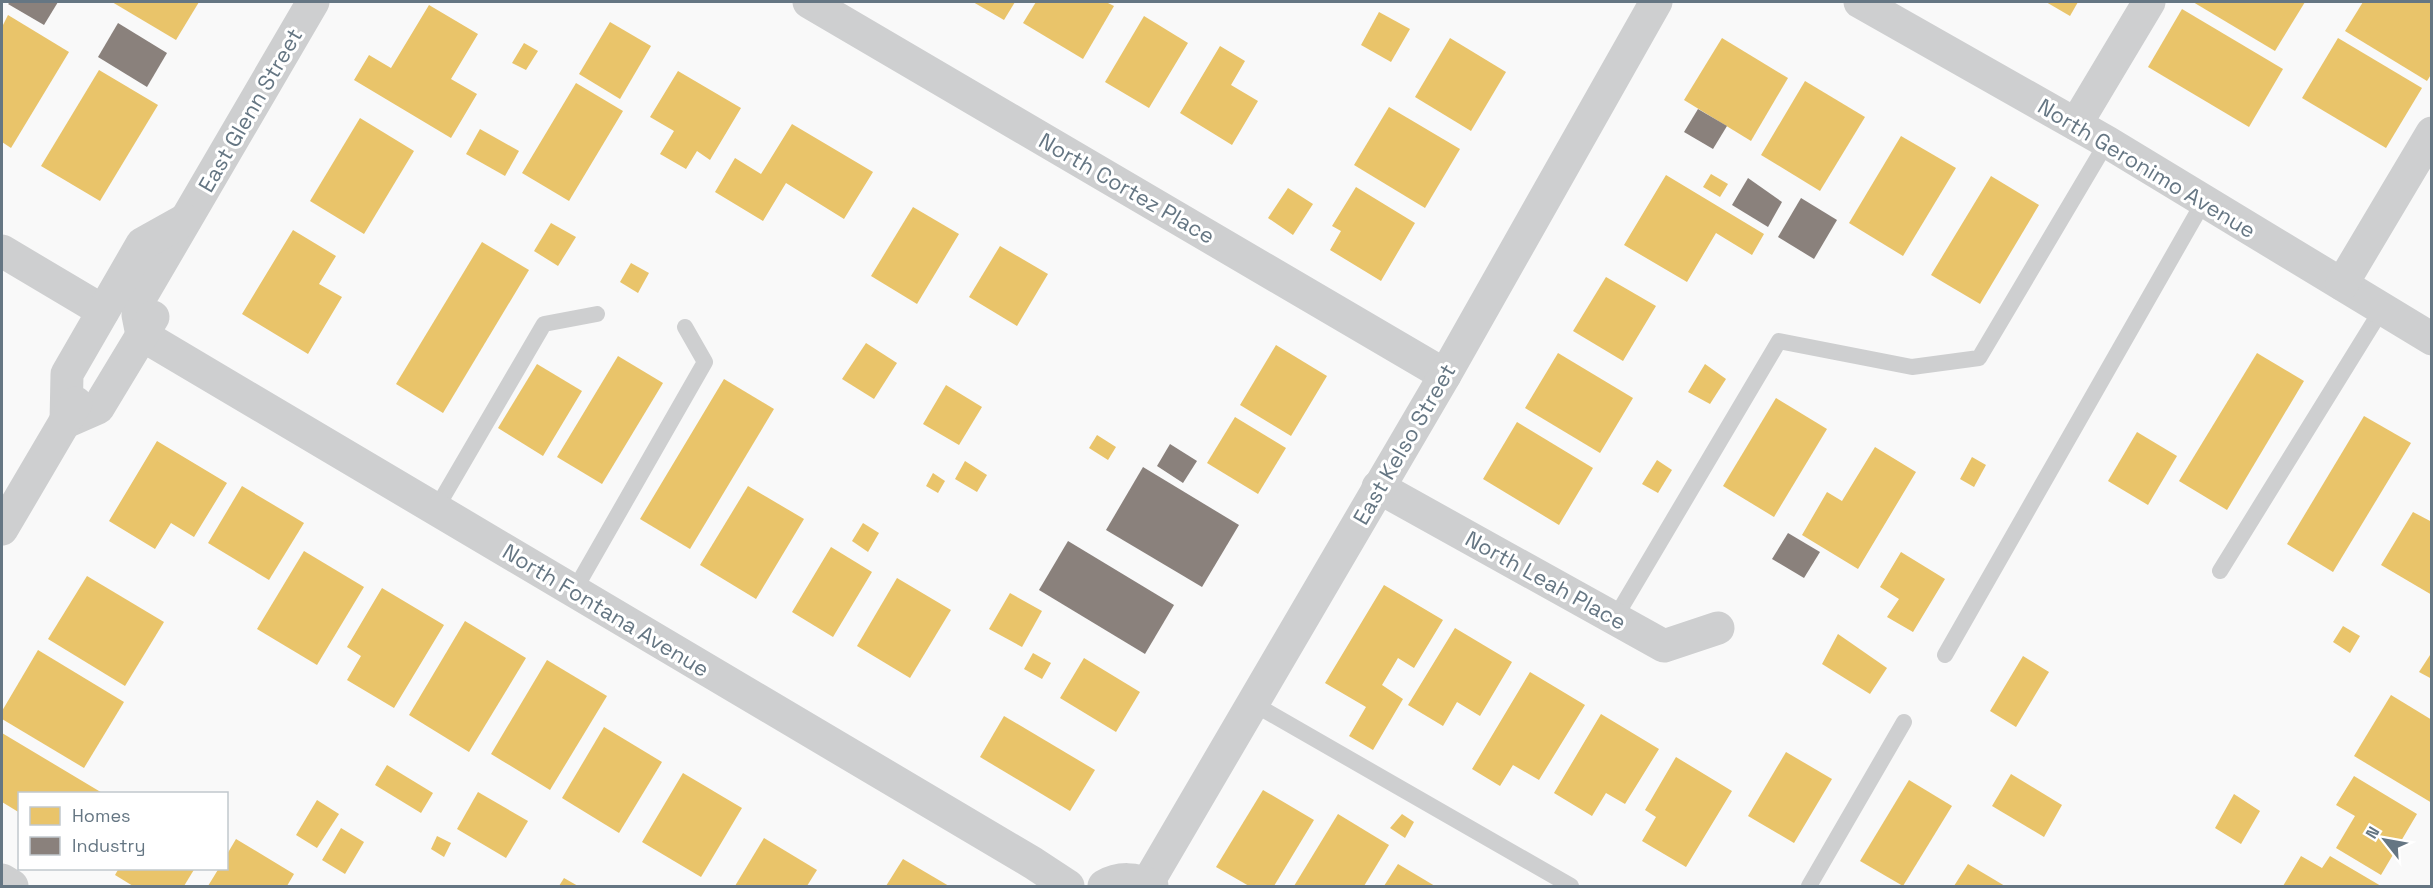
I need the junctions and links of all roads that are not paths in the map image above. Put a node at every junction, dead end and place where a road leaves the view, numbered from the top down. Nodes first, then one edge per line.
1 (313, 2) edge
2 (809, 2) edge
3 (1656, 2) edge
4 (1860, 2) edge
5 (2150, 2) edge
6 (2076, 124) junction
7 (2432, 133) edge
8 (2107, 142) junction
9 (2204, 201) junction
10 (187, 219) junction
11 (2, 251) edge
12 (2342, 284) junction
13 (2382, 309) junction
14 (103, 311) junction
15 (597, 314) dead end
16 (685, 327) dead end
17 (142, 335) junction
18 (2432, 339) edge
19 (1445, 375) junction
20 (66, 422) junction
21 (1378, 488) junction
22 (436, 509) junction
23 (2, 530) edge
24 (2220, 571) dead end
25 (574, 591) junction
26 (1615, 618) junction
27 (1718, 628) dead end
28 (1945, 655) dead end
29 (1252, 703) junction
30 (1904, 722) dead end
31 (2, 880) edge
32 (1150, 885) edge
33 (12, 886) edge
34 (1068, 886) edge
35 (1104, 886) edge
36 (1571, 886) edge
37 (1809, 886) edge

1 - 10 street, East Glenn Street
2 - 19 street, North Cortez Place
3 - 19 street, East Kelso Street
4 - 6 street, North Geronimo Avenue
5 - 6 street
6 - 8 street, North Geronimo Avenue
7 - 12 street
8 - 9 street, North Geronimo Avenue
8 - 26 lane
9 - 12 street, North Geronimo Avenue
9 - 28 lane
10 - 14 street
10 - 17 street, East Glenn Street
11 - 14 street
12 - 13 street, North Geronimo Avenue
13 - 18 street, North Geronimo Avenue
13 - 24 lane
14 - 20 street
15 - 22 lane
16 - 25 lane
17 - 20 street
17 - 22 street, North Fontana Avenue
19 - 21 street, East Kelso Street
20 - 23 street
21 - 26 street, North Leah Place
21 - 29 street, East Kelso Street
22 - 25 street, North Fontana Avenue
25 - 34 street, North Fontana Avenue
26 - 27 street, North Leah Place
29 - 32 street, East Kelso Street
29 - 36 lane
30 - 37 lane
31 - 33 street
32 - 35 street

